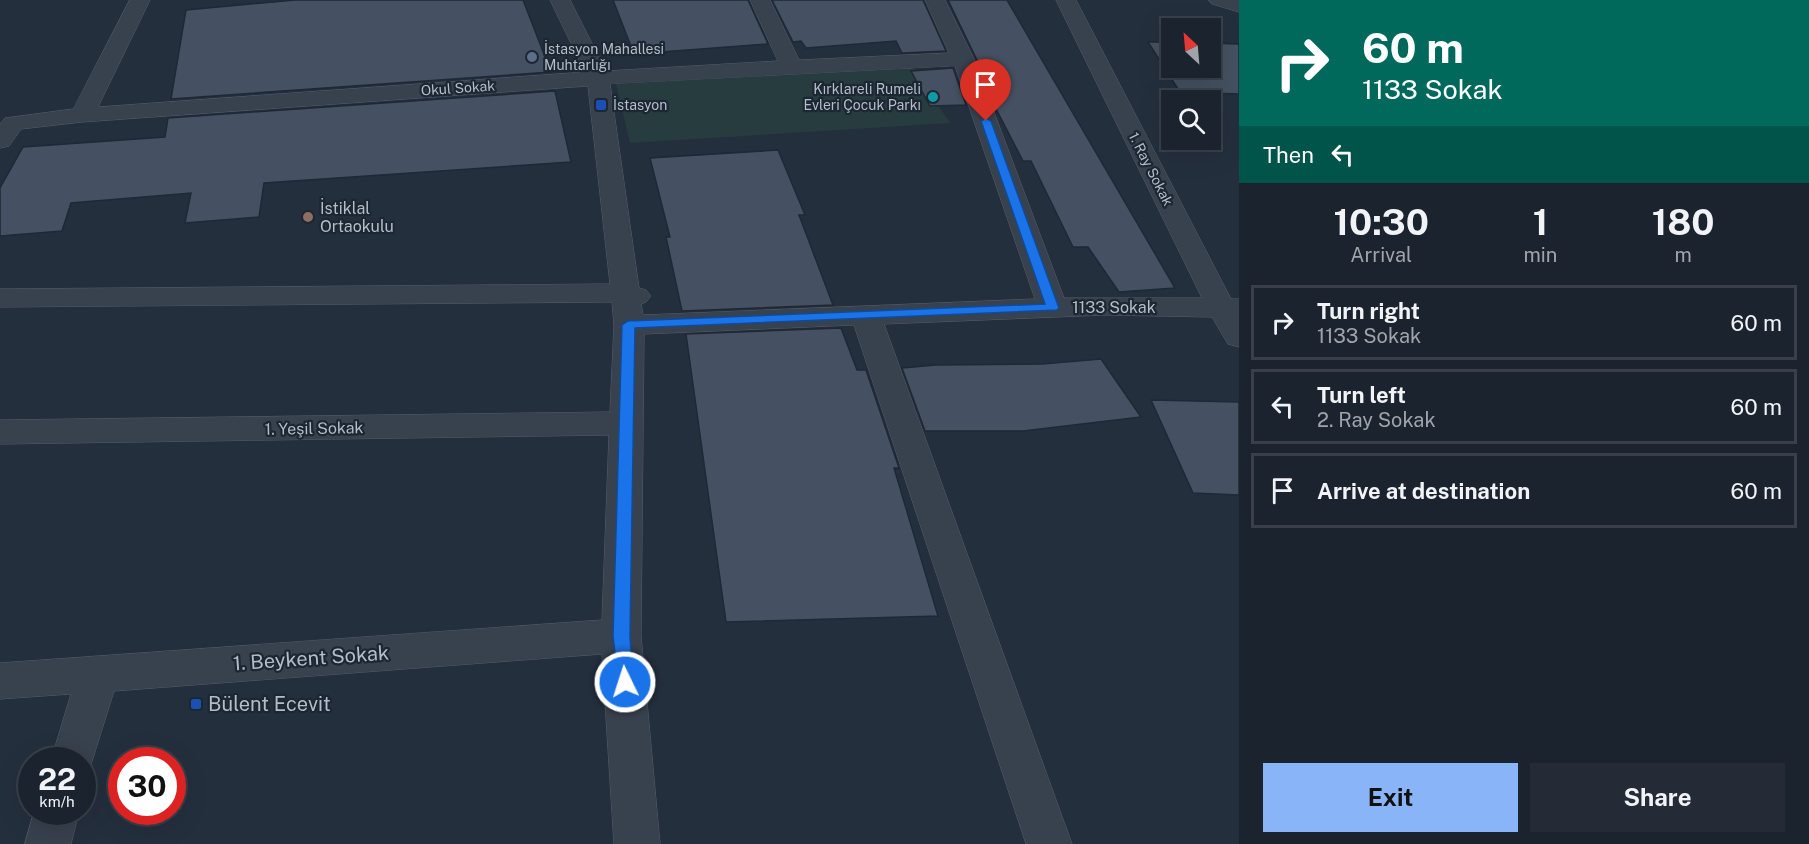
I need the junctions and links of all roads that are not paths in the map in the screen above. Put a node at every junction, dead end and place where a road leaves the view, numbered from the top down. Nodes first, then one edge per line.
1 (140, 0) edge
2 (560, 0) edge
3 (760, 0) edge
4 (935, 0) edge
5 (1066, 0) edge
6 (1219, 0) edge
7 (1239, 6) edge
8 (963, 59) junction
9 (790, 65) junction
10 (598, 77) junction
11 (82, 115) junction
12 (0, 141) edge
13 (0, 298) edge
14 (630, 305) junction
15 (1053, 308) junction
16 (1230, 308) edge
17 (865, 314) junction
18 (1239, 337) edge
19 (628, 423) junction
20 (0, 432) edge
21 (621, 636) junction
22 (98, 673) junction
23 (0, 681) edge
24 (77, 747) edge
25 (53, 825) edge
26 (48, 844) edge
27 (637, 844) edge
28 (1049, 844) edge

1 - 11 street
2 - 10 street
3 - 9 street
4 - 8 street
5 - 16 street, 1. Ray Sokak
6 - 7 street
8 - 9 street, Okul Sokak
8 - 15 street
9 - 10 street, Okul Sokak
10 - 11 street, Okul Sokak
10 - 14 street
11 - 12 street, Okul Sokak
13 - 14 street, 1133 Sokak
14 - 17 street, 1133 Sokak
14 - 19 street
15 - 16 street, 1133 Sokak
15 - 17 street, 1133 Sokak
16 - 18 street, 1. Ray Sokak
17 - 28 street
19 - 20 street, 1. Yeşil Sokak
19 - 21 street
21 - 22 street, 1. Beykent Sokak
21 - 27 street
22 - 23 street, 1. Beykent Sokak
22 - 24 street
25 - 26 street

